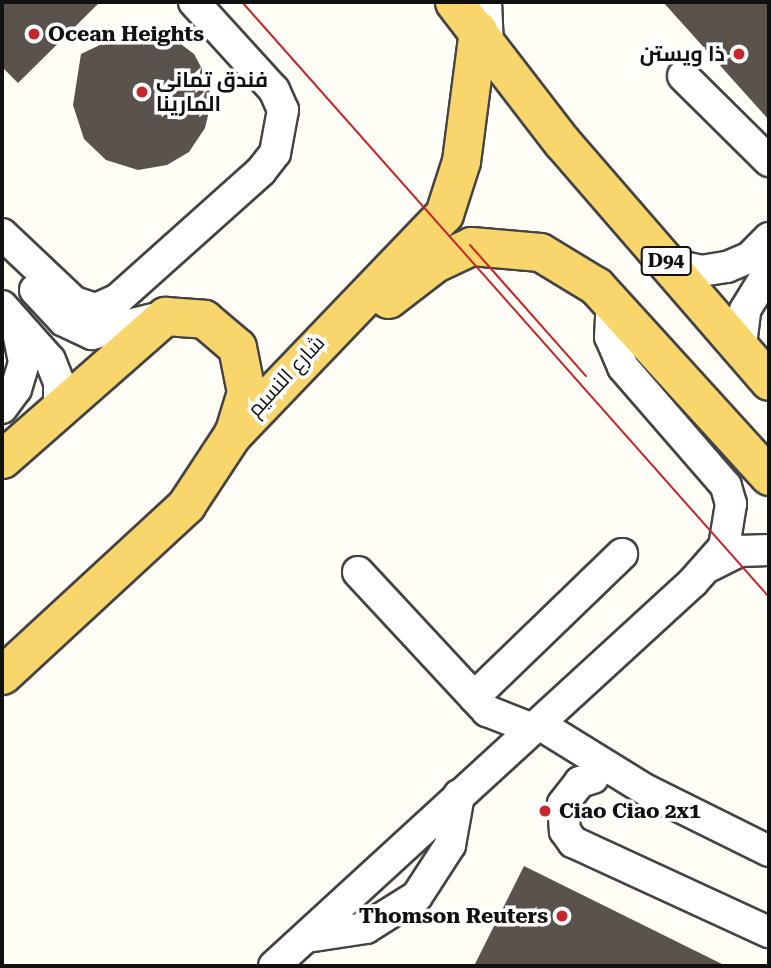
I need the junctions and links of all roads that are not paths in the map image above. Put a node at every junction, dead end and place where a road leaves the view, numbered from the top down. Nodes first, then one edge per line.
1 (194, 2) edge
2 (454, 2) edge
3 (484, 26) edge
4 (683, 76) dead end
5 (769, 161) edge
6 (2, 234) edge
7 (769, 238) edge
8 (2, 254) edge
9 (667, 263) junction
10 (769, 271) edge
11 (604, 295) junction
12 (9, 314) edge
13 (165, 316) junction
14 (741, 345) junction
15 (769, 380) edge
16 (59, 407) junction
17 (2, 408) edge
18 (232, 435) junction
19 (2, 459) edge
20 (769, 476) edge
21 (186, 505) junction
22 (769, 550) edge
23 (622, 554) dead end
24 (710, 566) junction
25 (358, 572) dead end
26 (2, 675) edge
27 (573, 693) junction
28 (483, 706) junction
29 (536, 726) junction
30 (500, 759) junction
31 (599, 771) junction
32 (459, 795) junction
33 (769, 851) edge
34 (769, 932) edge
35 (307, 937) junction
36 (274, 966) edge

1 - 6 street
2 - 3 main road, D94
3 - 9 main road, D94
3 - 18 main road, شارع النسيم
4 - 5 street
7 - 9 street
8 - 13 street
9 - 14 main road, D94
10 - 14 street
11 - 20 main road
11 - 21 main road
11 - 24 street
12 - 16 street
12 - 17 street
13 - 16 main road
13 - 18 main road
14 - 15 main road, D94
16 - 19 main road
18 - 21 main road, شارع النسيم
21 - 26 main road, شارع النسيم
22 - 24 street
23 - 28 street
24 - 27 street
25 - 28 street
27 - 29 street
27 - 31 street
28 - 29 street
28 - 30 street
29 - 30 street
29 - 31 street
30 - 32 street
31 - 33 street
31 - 34 street
32 - 35 street
32 - 35 street
35 - 36 street

